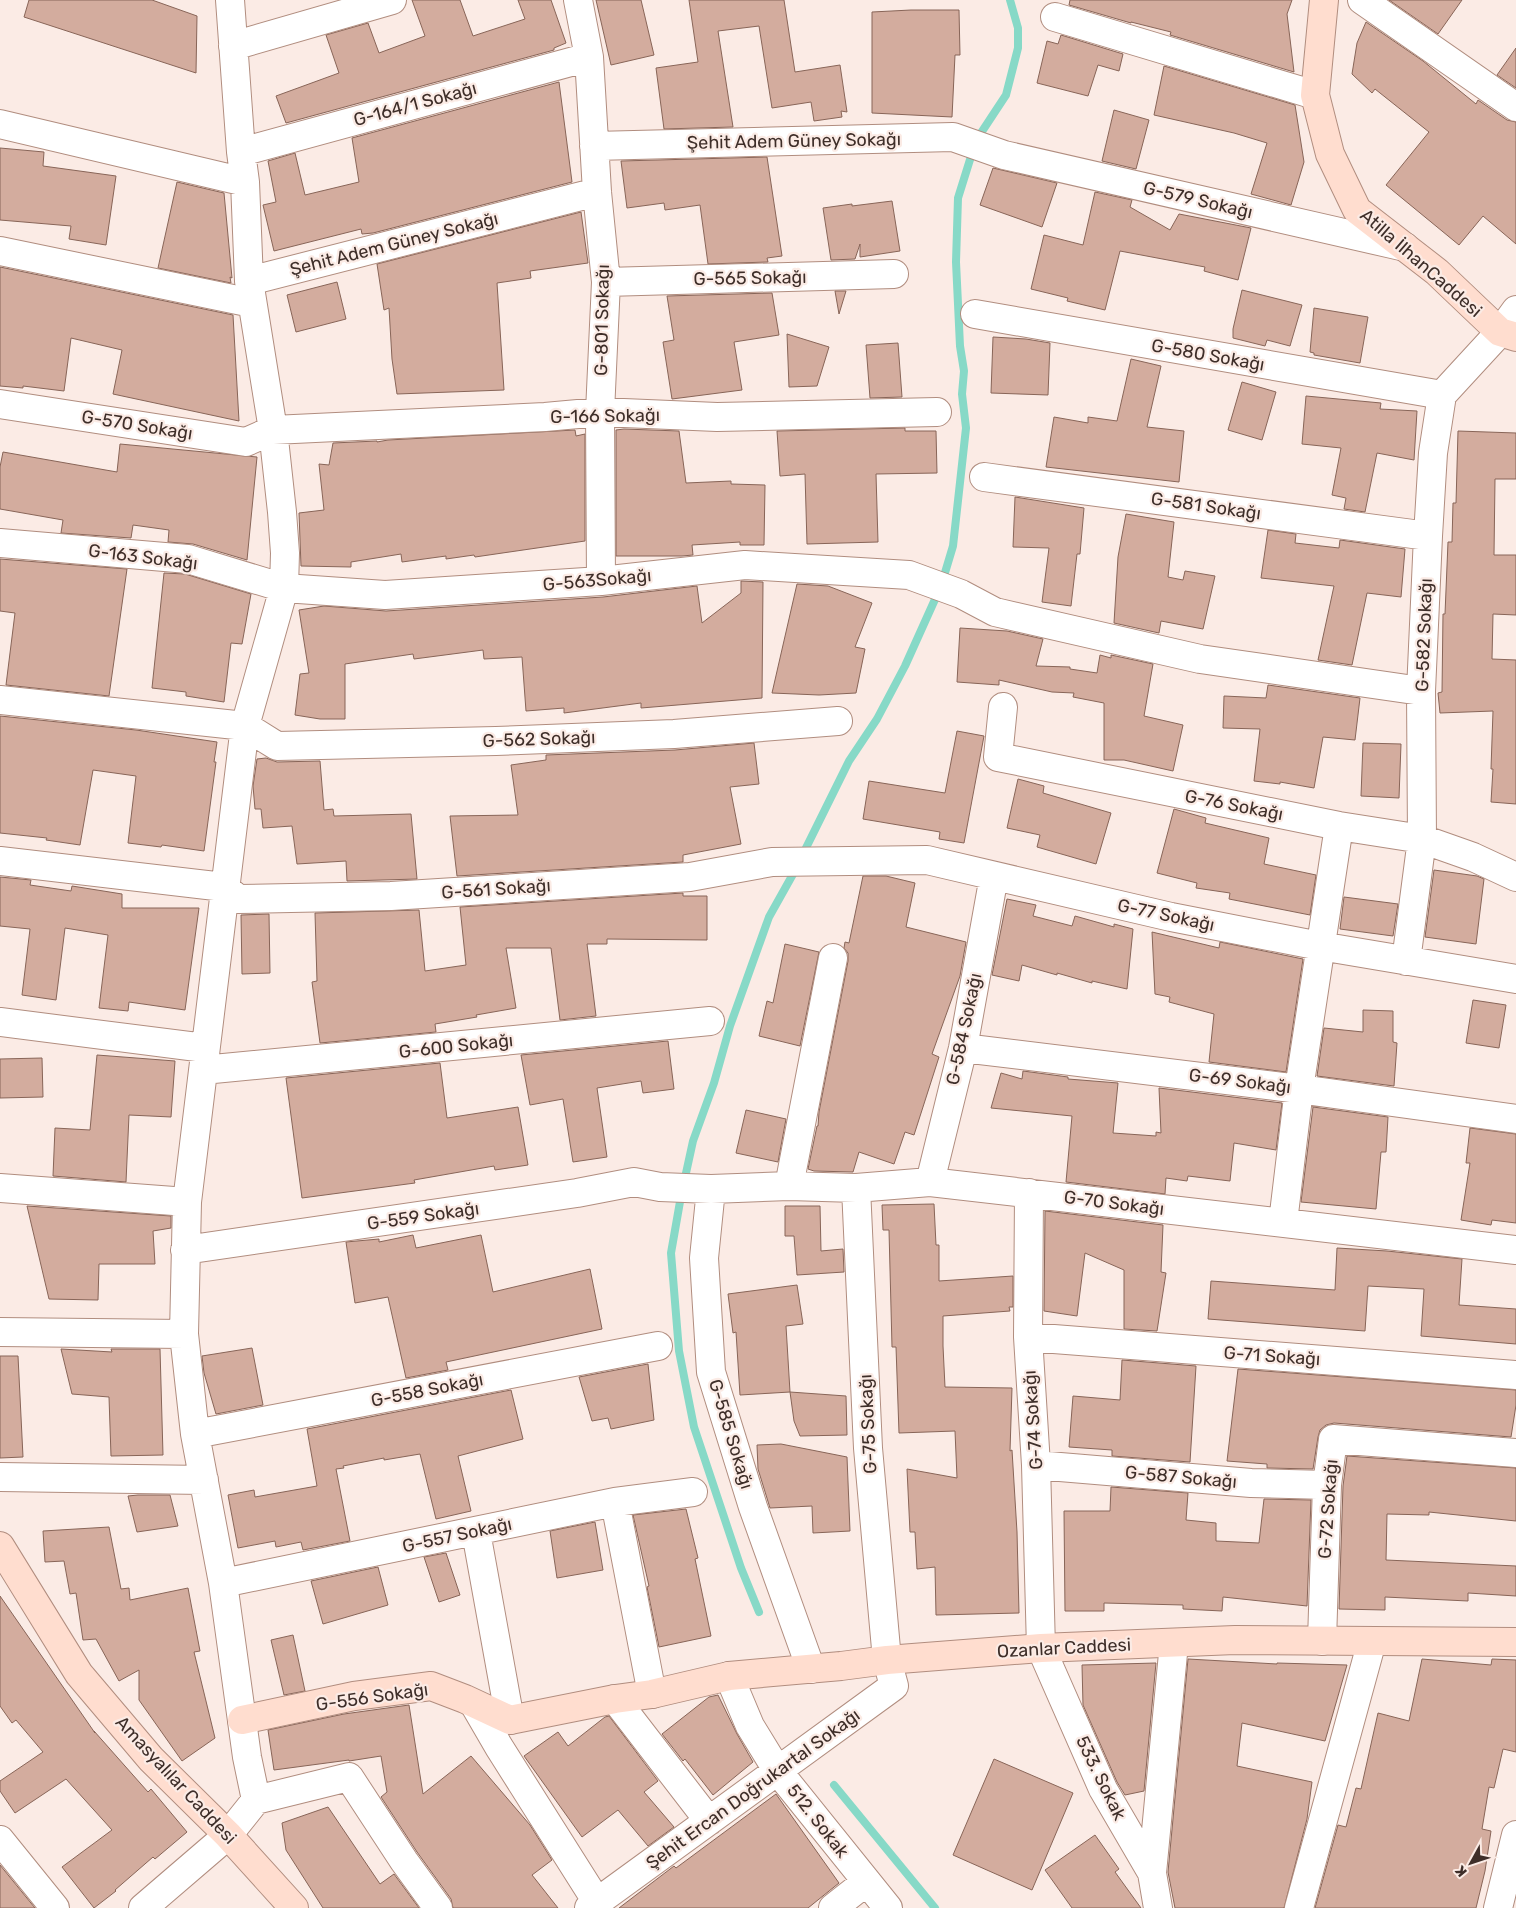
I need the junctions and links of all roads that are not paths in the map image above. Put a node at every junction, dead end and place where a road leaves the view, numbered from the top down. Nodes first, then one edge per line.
1 (230, 0) edge
2 (392, 0) edge
3 (578, 0) edge
4 (1324, 0) edge
5 (1362, 0) edge
6 (1056, 17) dead end
7 (233, 46) junction
8 (589, 56) junction
9 (1315, 95) junction
10 (1516, 107) edge
11 (0, 124) edge
12 (594, 146) junction
13 (992, 150) joint
14 (241, 152) junction
15 (245, 182) junction
16 (597, 192) junction
17 (1405, 247) junction
18 (0, 251) edge
19 (894, 274) dead end
20 (606, 282) junction
21 (251, 292) junction
22 (1516, 310) edge
23 (975, 314) dead end
24 (1508, 335) edge
25 (1442, 395) junction
26 (0, 404) edge
27 (600, 412) junction
28 (937, 412) dead end
29 (272, 430) junction
30 (984, 477) dead end
31 (1428, 536) junction
32 (0, 543) edge
33 (601, 581) junction
34 (284, 588) junction
35 (1421, 691) junction
36 (0, 700) edge
37 (1003, 707) dead end
38 (838, 721) dead end
39 (245, 726) junction
40 (1339, 826) junction
41 (1422, 839) junction
42 (0, 861) edge
43 (816, 861) joint
44 (994, 876) junction
45 (1516, 877) edge
46 (224, 887) junction
47 (1320, 946) junction
48 (833, 958) dead end
49 (1406, 961) junction
50 (1516, 979) edge
51 (710, 1021) dead end
52 (0, 1022) edge
53 (962, 1048) junction
54 (204, 1059) junction
55 (1299, 1089) junction
56 (1516, 1119) edge
57 (930, 1182) junction
58 (789, 1186) junction
59 (0, 1188) edge
60 (856, 1188) junction
61 (711, 1190) junction
62 (1029, 1193) junction
63 (187, 1202) junction
64 (1283, 1222) junction
65 (185, 1250) junction
66 (1516, 1250) edge
67 (0, 1332) edge
68 (184, 1334) junction
69 (1028, 1337) junction
70 (658, 1346) dead end
71 (1516, 1375) edge
72 (195, 1434) junction
73 (1516, 1453) edge
74 (1036, 1464) junction
75 (0, 1477) edge
76 (204, 1480) junction
77 (1327, 1485) junction
78 (693, 1492) dead end
79 (616, 1502) junction
80 (476, 1532) junction
81 (0, 1546) edge
82 (222, 1583) junction
83 (1322, 1641) junction
84 (1372, 1641) junction
85 (1516, 1642) edge
86 (1174, 1643) junction
87 (1041, 1648) junction
88 (887, 1660) junction
89 (812, 1669) junction
90 (729, 1676) junction
91 (652, 1694) junction
92 (615, 1699) junction
93 (474, 1704) junction
94 (242, 1720) junction
95 (510, 1720) junction
96 (778, 1770) junction
97 (256, 1800) junction
98 (709, 1821) junction
99 (228, 1835) junction
100 (1516, 1835) edge
101 (0, 1840) edge
102 (1152, 1874) junction
103 (866, 1882) junction
104 (593, 1905) edge
105 (55, 1908) edge
106 (143, 1908) edge
107 (294, 1908) edge
108 (438, 1908) edge
109 (834, 1908) edge
110 (888, 1908) edge
111 (1158, 1908) edge
112 (1299, 1908) edge
113 (1498, 1908) edge

1 - 7 street
2 - 7 street
3 - 8 street, G-801 Sokağı
4 - 9 street, Atilla İlhanCaddesi
5 - 10 street
6 - 9 street
7 - 14 street
8 - 12 street, G-801 Sokağı
8 - 14 street, G-164/1 Sokağı
9 - 17 street, Atilla İlhanCaddesi
11 - 15 street
12 - 13 street, Şehit Adem Güney Sokağı
12 - 16 street, G-801 Sokağı
13 - 17 street, G-579 Sokağı
14 - 15 street
15 - 21 street
16 - 20 street, G-801 Sokağı
16 - 21 street, Şehit Adem Güney Sokağı
17 - 24 street, Atilla İlhanCaddesi
18 - 21 street
19 - 20 street, G-565 Sokağı
20 - 27 street, G-801 Sokağı
21 - 29 street
22 - 24 street
23 - 25 street, G-580 Sokağı
24 - 25 street
25 - 31 street, G-582 Sokağı
26 - 29 street, G-570 Sokağı
27 - 28 street, G-166 Sokağı
27 - 29 street, G-166 Sokağı
27 - 33 street, G-801 Sokağı
29 - 34 street
30 - 31 street, G-581 Sokağı
31 - 35 street, G-582 Sokağı
32 - 34 street, G-163 Sokağı
33 - 34 street, G-563Sokağı
33 - 35 street, G-563Sokağı
34 - 39 street
35 - 41 street, G-582 Sokağı
36 - 39 street
37 - 40 street, G-76 Sokağı
38 - 39 street, G-562 Sokağı
39 - 46 street
40 - 41 street, G-76 Sokağı
40 - 47 street
41 - 45 street, G-76 Sokağı
41 - 49 street, G-582 Sokağı
42 - 46 street
43 - 44 street, G-77 Sokağı
43 - 46 street, G-561 Sokağı
44 - 47 street, G-77 Sokağı
44 - 53 street, G-584 Sokağı
46 - 54 street
47 - 49 street, G-77 Sokağı
47 - 55 street
48 - 58 street
49 - 50 street, G-77 Sokağı
51 - 54 street, G-600 Sokağı
52 - 54 street, G-600 Sokağı
53 - 55 street, G-69 Sokağı
53 - 57 street, G-584 Sokağı
54 - 63 street
55 - 56 street, G-69 Sokağı
55 - 64 street
57 - 60 street, G-70 Sokağı
57 - 62 street, G-70 Sokağı
58 - 60 street, G-70 Sokağı
58 - 61 street, G-70 Sokağı
59 - 63 street
60 - 88 street, G-75 Sokağı
61 - 65 street, G-559 Sokağı
61 - 89 street, G-585 Sokağı
62 - 64 street, G-70 Sokağı
62 - 69 street, G-74 Sokağı
63 - 65 street
64 - 66 street, G-70 Sokağı
65 - 68 street
67 - 68 street
68 - 72 street
69 - 71 street, G-71 Sokağı
69 - 74 street, G-74 Sokağı
70 - 72 street, G-558 Sokağı
72 - 76 street
73 - 77 street, G-72 Sokağı
74 - 77 street, G-587 Sokağı
74 - 87 street, G-74 Sokağı
75 - 76 street
76 - 82 street
77 - 83 street, G-72 Sokağı
78 - 79 street, G-557 Sokağı
79 - 80 street, G-557 Sokağı
79 - 91 street
80 - 82 street, G-557 Sokağı
80 - 95 street
81 - 99 street, Amasyalılar Caddesi
82 - 94 street
83 - 84 street, Ozanlar Caddesi
83 - 86 street, Ozanlar Caddesi
84 - 85 street, Ozanlar Caddesi
84 - 112 street
86 - 87 street, Ozanlar Caddesi
86 - 102 street
87 - 88 street, Ozanlar Caddesi
87 - 102 street, 533. Sokak
88 - 89 street, Ozanlar Caddesi
88 - 96 street, Şehit Ercan Doğrukartal Sokağı
89 - 90 street, Ozanlar Caddesi
90 - 91 street, Ozanlar Caddesi
90 - 96 street, 512. Sokak
91 - 92 street, Ozanlar Caddesi
92 - 95 street
92 - 98 street
93 - 94 street, G-556 Sokağı
93 - 95 street, G-556 Sokağı
93 - 104 street
94 - 97 street
96 - 98 street, Şehit Ercan Doğrukartal Sokağı
96 - 103 street, 512. Sokak
97 - 99 street
97 - 108 street
98 - 104 street, Şehit Ercan Doğrukartal Sokağı
99 - 106 street
99 - 107 street, Amasyalılar Caddesi
100 - 113 street
101 - 105 street
102 - 111 street, 533. Sokak
103 - 109 street
103 - 110 street, 512. Sokak

